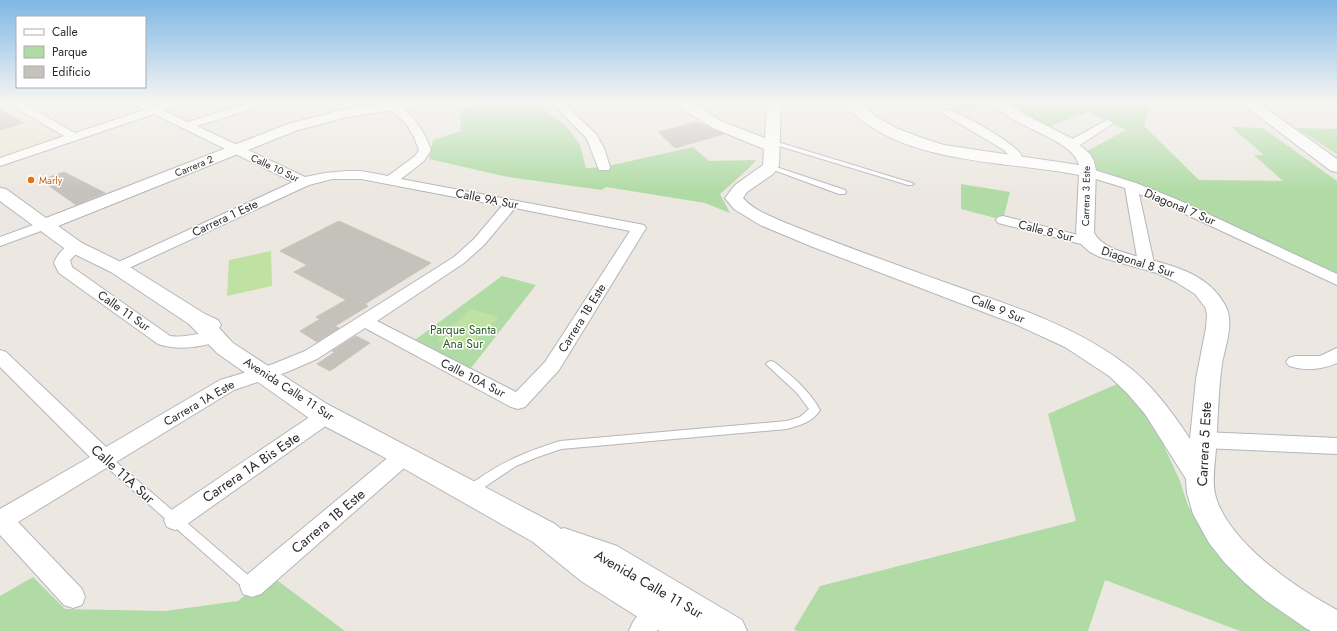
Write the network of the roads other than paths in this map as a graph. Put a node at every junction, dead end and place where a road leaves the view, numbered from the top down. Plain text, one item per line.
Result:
1 (64, 131) edge
2 (91, 131) edge
3 (198, 131) edge
4 (284, 131) edge
5 (416, 131) edge
6 (586, 131) edge
7 (736, 131) edge
8 (772, 131) edge
9 (891, 131) edge
10 (981, 131) edge
11 (1045, 131) edge
12 (1093, 131) edge
13 (1288, 131) edge
14 (74, 137) junction
15 (771, 144) junction
16 (1071, 145) junction
17 (235, 149) junction
18 (1015, 160) junction
19 (0, 162) edge
20 (604, 167) dead end
21 (770, 167) junction
22 (1337, 167) edge
23 (1088, 172) junction
24 (334, 174) joint
25 (0, 176) edge
26 (390, 181) junction
27 (304, 182) junction
28 (910, 184) dead end
29 (1131, 186) junction
30 (842, 192) dead end
31 (0, 193) edge
32 (511, 204) junction
33 (1003, 220) dead end
34 (52, 222) junction
35 (639, 228) joint
36 (0, 242) edge
37 (1089, 242) junction
38 (75, 247) junction
39 (1146, 263) junction
40 (118, 268) junction
41 (1337, 280) edge
42 (1219, 315) joint
43 (197, 319) junction
44 (364, 321) junction
45 (215, 337) junction
46 (1337, 354) edge
47 (0, 356) edge
48 (1295, 362) dead end
49 (771, 364) dead end
50 (271, 371) junction
51 (518, 402) joint
52 (327, 415) junction
53 (1203, 440) junction
54 (1337, 446) edge
55 (397, 452) junction
56 (104, 458) junction
57 (1201, 478) junction
58 (469, 492) junction
59 (174, 520) junction
60 (1, 521) edge
61 (252, 586) joint
62 (73, 597) dead end
63 (656, 612) edge
64 (1328, 623) edge
65 (690, 631) edge
66 (730, 631) edge

1 - 14 street
2 - 14 street
3 - 17 street, Calle 10 Sur
4 - 17 street, Carrera 2
5 - 26 street
6 - 20 street
7 - 15 street
8 - 15 street
9 - 18 street, Diagonal 7 Sur
10 - 18 street
11 - 16 street, Carrera 3 Este
12 - 16 street
13 - 22 street
14 - 19 street
15 - 21 street
15 - 28 lane
16 - 23 street, Carrera 3 Este
17 - 27 street, Calle 10 Sur
17 - 34 street, Carrera 2
18 - 23 street, Diagonal 7 Sur
21 - 30 lane
21 - 57 street, Calle 9 Sur
23 - 29 street, Diagonal 7 Sur
23 - 37 street, Carrera 3 Este
24 - 26 street, Calle 9A Sur
24 - 27 street, Carrera 1 Este
25 - 34 street, Avenida Calle 11 Sur
26 - 32 street, Calle 9A Sur
27 - 40 street, Carrera 1 Este
29 - 39 street
29 - 41 street, Diagonal 7 Sur
31 - 34 street, Avenida Calle 11 Sur
32 - 35 street, Calle 9A Sur
32 - 44 street, Carrera 1A Este
33 - 37 street, Calle 8 Sur
34 - 36 street, Carrera 2
34 - 38 street, Avenida Calle 11 Sur
34 - 40 street, Avenida Calle 11 Sur
35 - 51 street, Carrera 1B Este
37 - 39 street, Diagonal 8 Sur
38 - 40 street, Avenida Calle 11 Sur
38 - 45 street, Calle 11 Sur
39 - 42 street, Diagonal 8 Sur
40 - 43 street, Avenida Calle 11 Sur
42 - 53 street, Carrera 5 Este
43 - 45 street, Avenida Calle 11 Sur
43 - 50 street, Avenida Calle 11 Sur
44 - 50 street, Carrera 1A Este
44 - 51 street, Calle 10A Sur
45 - 50 street, Avenida Calle 11 Sur
46 - 48 street
47 - 56 street, Calle 11A Sur
49 - 58 lane
50 - 52 street, Avenida Calle 11 Sur
50 - 55 street, Avenida Calle 11 Sur
50 - 56 street, Carrera 1A Este
52 - 55 street, Avenida Calle 11 Sur
52 - 59 street, Carrera 1A Bis Este
53 - 54 street
53 - 57 street, Carrera 5 Este
55 - 58 street, Avenida Calle 11 Sur
55 - 61 street, Carrera 1B Este
56 - 59 lane, Calle 11A Sur
56 - 60 street, Carrera 1A Este
57 - 64 street, Carrera 5 Este
58 - 63 street, Avenida Calle 11 Sur
59 - 61 lane, Calle 11A Sur
60 - 62 street
63 - 65 street, Avenida Calle 11 Sur
63 - 66 street, Avenida Calle 11 Sur

